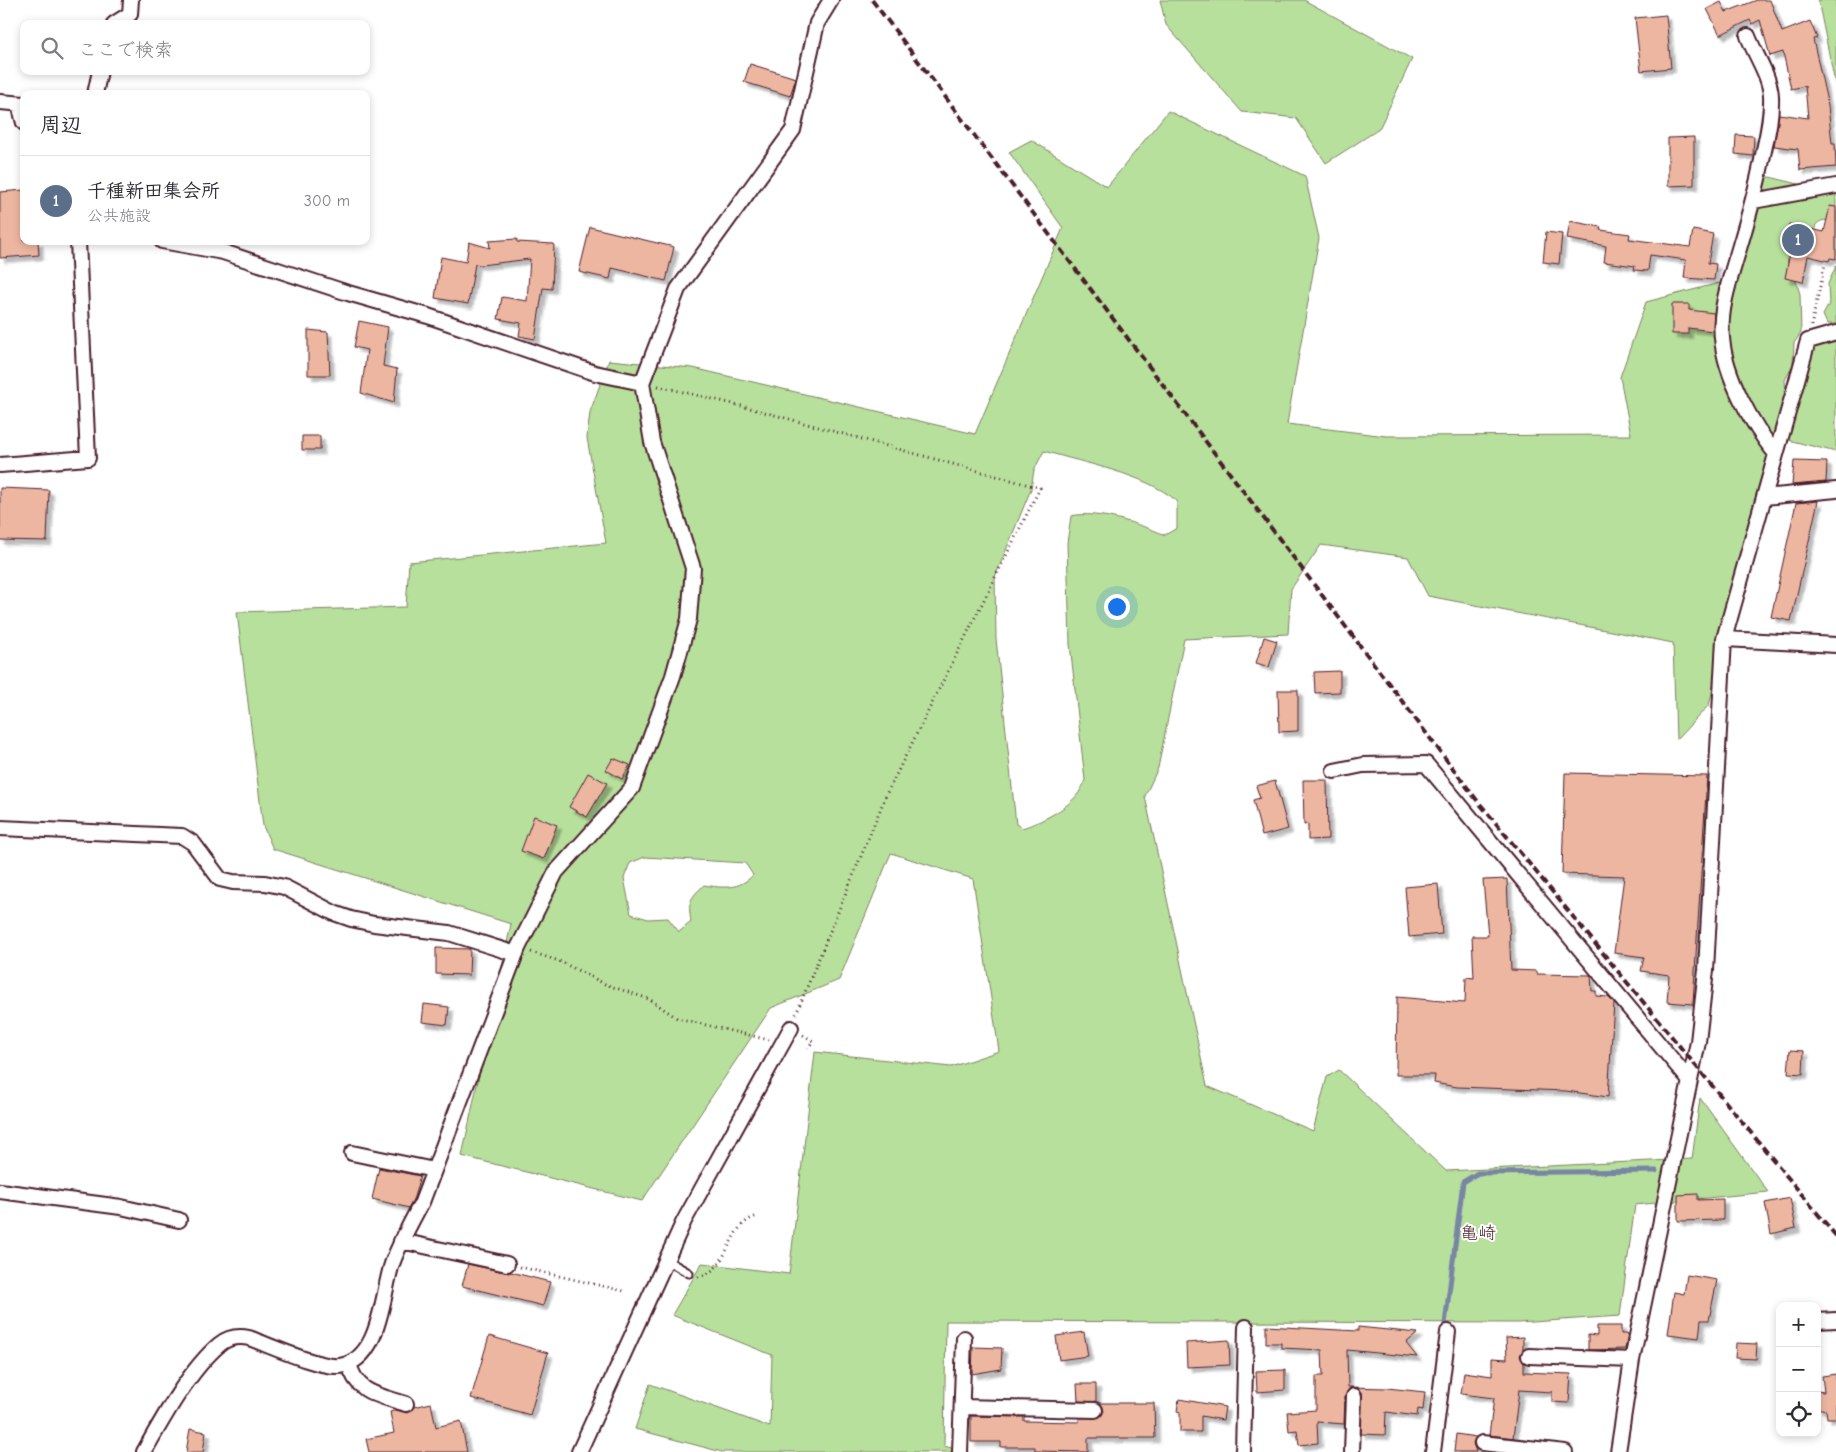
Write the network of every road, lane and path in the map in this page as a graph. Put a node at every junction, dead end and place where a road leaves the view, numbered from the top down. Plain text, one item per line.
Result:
1 (131, 0) edge
2 (831, 0) edge
3 (120, 20) edge
4 (1748, 36) dead end
5 (99, 75) edge
6 (97, 90) edge
7 (0, 102) edge
8 (20, 104) edge
9 (1836, 186) edge
10 (1753, 201) junction
11 (78, 245) edge
12 (184, 245) edge
13 (1825, 265) dead end
14 (1836, 333) edge
15 (1808, 342) junction
16 (642, 383) junction
17 (1776, 454) junction
18 (0, 465) edge
19 (1836, 490) edge
20 (1764, 496) junction
21 (1724, 639) junction
22 (1836, 645) edge
23 (1334, 772) dead end
24 (0, 828) edge
25 (517, 951) junction
26 (802, 1000) dead end
27 (791, 1028) dead end
28 (782, 1044) junction
29 (1689, 1080) junction
30 (352, 1153) dead end
31 (434, 1170) junction
32 (0, 1191) edge
33 (758, 1216) dead end
34 (179, 1220) dead end
35 (401, 1241) junction
36 (666, 1260) junction
37 (508, 1264) joint
38 (689, 1273) joint
39 (624, 1291) dead end
40 (1836, 1320) edge
41 (1821, 1321) edge
42 (1246, 1327) dead end
43 (1448, 1332) dead end
44 (964, 1338) dead end
45 (1528, 1356) dead end
46 (1632, 1360) junction
47 (348, 1363) junction
48 (1354, 1396) dead end
49 (406, 1404) dead end
50 (962, 1407) junction
51 (1094, 1410) dead end
52 (1482, 1443) dead end
53 (144, 1452) edge
54 (579, 1452) edge
55 (960, 1452) edge
56 (1243, 1452) edge
57 (1352, 1452) edge
58 (1433, 1452) edge
59 (1565, 1452) edge
60 (1618, 1452) edge

1 - 3 street
2 - 16 street
4 - 10 street
5 - 6 street
7 - 8 street
9 - 10 street
10 - 17 street
11 - 18 street
12 - 16 street
13 - 15 path
14 - 15 street
15 - 17 street
16 - 25 street
16 - 26 path
17 - 20 street
19 - 20 street
20 - 21 street
21 - 22 street
21 - 29 street
23 - 29 street
24 - 25 street
25 - 28 path
25 - 31 street
27 - 28 street
28 - 36 street
29 - 46 street
30 - 31 street
31 - 35 street
32 - 34 street
33 - 38 path
35 - 37 street
35 - 47 street
36 - 38 lane
36 - 54 street
37 - 39 path
40 - 41 street
42 - 56 street
43 - 58 street
44 - 50 street
45 - 46 street
46 - 60 street
47 - 49 street
47 - 53 street
48 - 57 street
50 - 51 street
50 - 55 street
52 - 59 street

